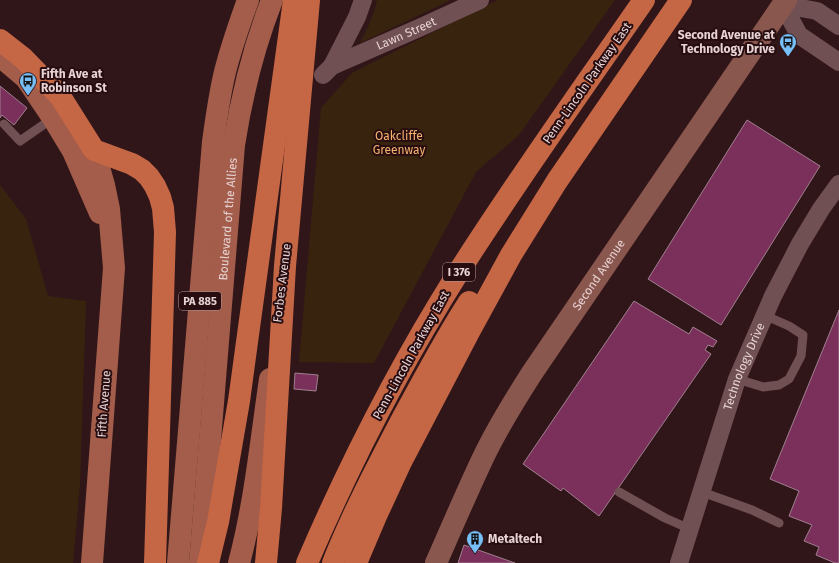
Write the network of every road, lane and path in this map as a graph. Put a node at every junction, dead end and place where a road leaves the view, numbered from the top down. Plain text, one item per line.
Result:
1 (240, 0) edge
2 (294, 0) edge
3 (309, 0) edge
4 (363, 0) edge
5 (480, 0) edge
6 (644, 0) edge
7 (681, 0) edge
8 (784, 3) edge
9 (258, 6) edge
10 (271, 23) dead end
11 (839, 26) edge
12 (0, 40) edge
13 (0, 56) edge
14 (839, 62) edge
15 (53, 118) junction
16 (4, 124) dead end
17 (94, 150) junction
18 (557, 181) junction
19 (839, 184) edge
20 (112, 245) junction
21 (285, 266) junction
22 (764, 315) junction
23 (737, 379) junction
24 (619, 492) dead end
25 (702, 492) junction
26 (779, 523) dead end
27 (690, 529) junction
28 (92, 563) edge
29 (155, 563) edge
30 (178, 563) edge
31 (200, 563) edge
32 (208, 563) edge
33 (239, 563) edge
34 (266, 563) edge
35 (307, 563) edge
36 (333, 563) edge
37 (356, 563) edge
38 (436, 563) edge
39 (679, 563) edge

1 - 9 lane
2 - 32 highway
3 - 21 highway, Forbes Avenue
4 - 5 street, Lawn Street
6 - 35 highway, Penn-Lincoln Parkway East / I 376
7 - 18 highway
8 - 11 street
8 - 14 street
8 - 38 main road, Second Avenue
9 - 10 lane
9 - 30 main road, Boulevard of the Allies / PA 885
9 - 31 main road, Boulevard of the Allies / PA 885
12 - 17 highway, Fifth Avenue
13 - 15 main road, Fifth Avenue
15 - 16 lane
15 - 20 main road, Fifth Avenue
17 - 20 main road, Fifth Avenue
17 - 29 highway
18 - 36 highway
18 - 37 highway
19 - 22 street, Technology Drive
20 - 28 main road, Fifth Avenue
21 - 33 main road, Forbes Avenue
21 - 34 highway
22 - 23 street, Technology Drive
22 - 23 lane
23 - 25 street, Technology Drive
24 - 27 lane
25 - 26 lane
25 - 27 street, Technology Drive
27 - 39 street, Technology Drive

